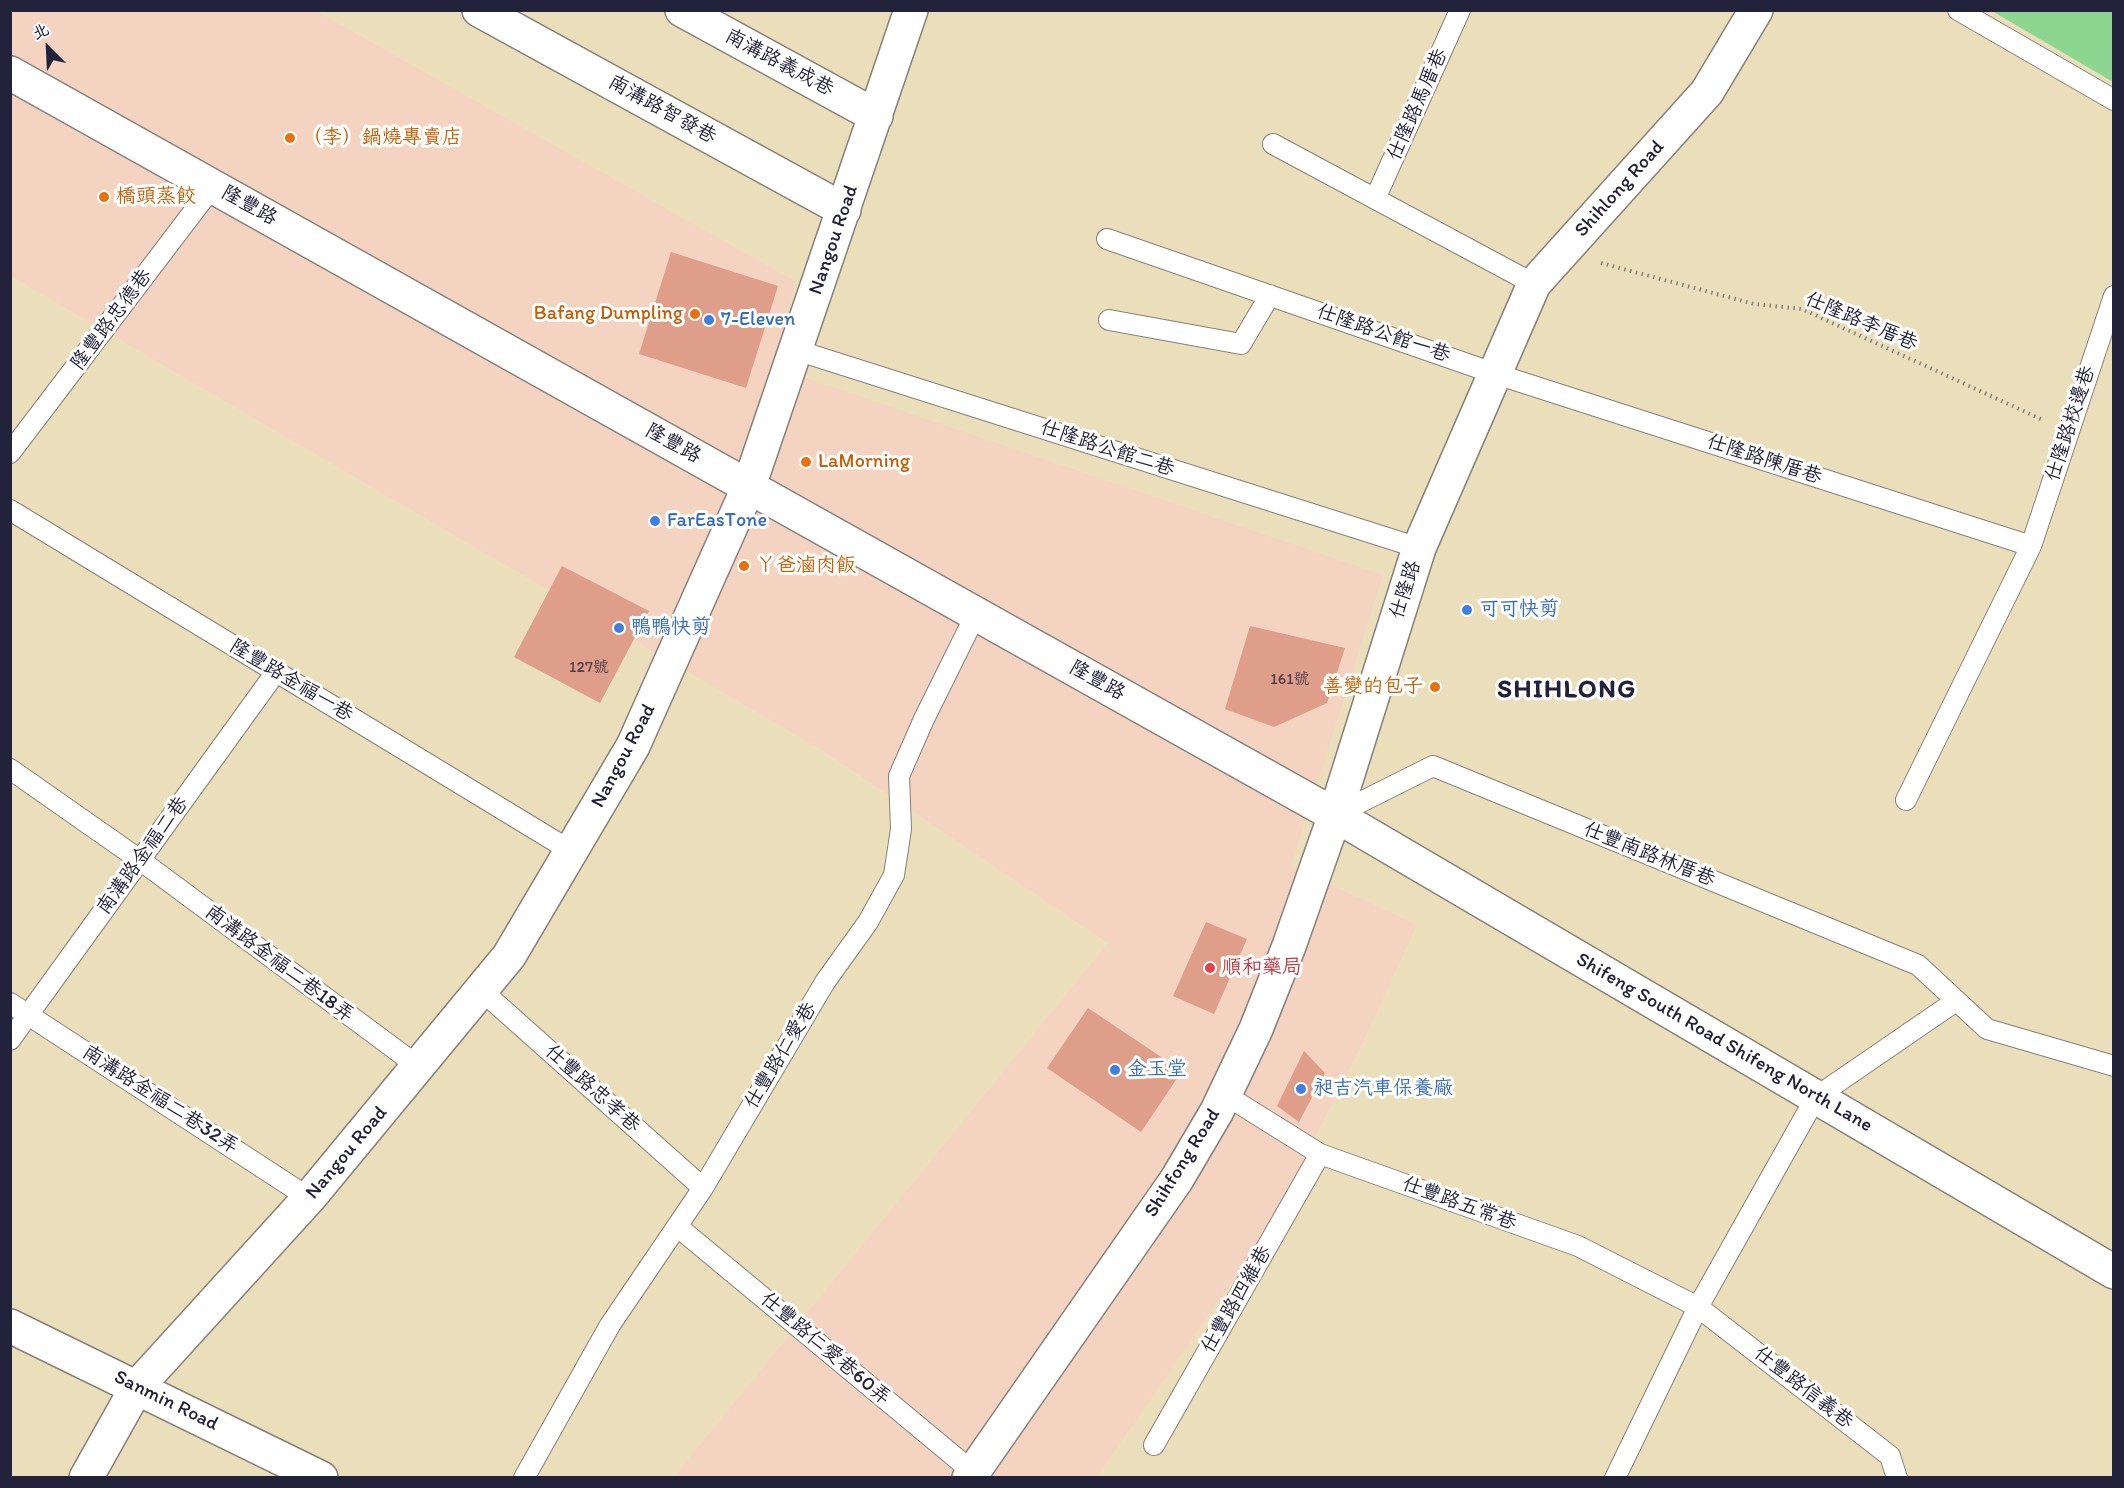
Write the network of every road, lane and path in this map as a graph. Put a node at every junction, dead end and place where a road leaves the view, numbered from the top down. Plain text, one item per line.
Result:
1 (479, 10) edge
2 (682, 10) edge
3 (911, 10) edge
4 (1460, 10) edge
5 (1756, 10) edge
6 (1958, 10) edge
7 (10, 73) edge
8 (2114, 100) edge
9 (876, 116) junction
10 (1273, 144) dead end
11 (213, 186) junction
12 (1375, 199) junction
13 (844, 210) junction
14 (1107, 239) dead end
15 (1562, 253) junction
16 (1534, 284) junction
17 (1270, 295) junction
18 (2113, 301) edge
19 (1109, 320) dead end
20 (796, 350) junction
21 (1496, 374) junction
22 (2068, 432) junction
23 (10, 453) edge
24 (749, 486) junction
25 (10, 510) edge
26 (2031, 546) junction
27 (1419, 548) junction
28 (976, 614) junction
29 (276, 672) junction
30 (10, 769) edge
31 (1906, 800) dead end
32 (1335, 814) junction
33 (571, 851) junction
34 (140, 860) junction
35 (481, 990) junction
36 (1956, 1001) junction
37 (10, 1003) edge
38 (29, 1014) junction
39 (10, 1040) edge
40 (2114, 1066) edge
41 (419, 1067) junction
42 (1224, 1094) junction
43 (1816, 1097) junction
44 (1320, 1154) junction
45 (703, 1188) junction
46 (309, 1198) junction
47 (678, 1227) junction
48 (2114, 1272) edge
49 (1698, 1307) junction
50 (10, 1326) edge
51 (137, 1387) junction
52 (1154, 1445) dead end
53 (971, 1475) edge
54 (86, 1478) edge
55 (321, 1478) edge
56 (524, 1478) edge
57 (1615, 1478) edge
58 (1897, 1478) edge

1 - 13 street, 南溝路智發巷
2 - 9 street, 南溝路義成巷
3 - 9 street, Nangou Road
4 - 12 lane, 仕隆路馬厝巷
5 - 15 street, Shihlong Road
6 - 8 lane
7 - 11 street, 隆豐路
9 - 13 street, Nangou Road
10 - 12 lane
11 - 23 lane, 隆豐路忠德巷
11 - 24 street, 隆豐路
12 - 16 lane
13 - 20 street, Nangou Road
14 - 17 lane, 仕隆路公館一巷
15 - 16 street, Shihlong Road
15 - 22 path, 仕隆路李厝巷
16 - 21 street, Shihlong Road
17 - 19 lane
17 - 21 lane, 仕隆路公館一巷
18 - 22 lane, 仕隆路校邊巷
20 - 24 street, Nangou Road
20 - 27 lane, 仕隆路公館二巷
21 - 26 lane, 仕隆路陳厝巷
21 - 27 street, 仕隆路
22 - 26 lane, 仕隆路校邊巷
24 - 28 street, 隆豐路
24 - 33 street, Nangou Road
25 - 29 lane, 隆豐路金福一巷
26 - 31 lane, 仕隆路校邊巷
27 - 32 street, 仕隆路
28 - 32 street, 隆豐路
28 - 45 lane, 仕豐路仁愛巷
29 - 33 lane, 隆豐路金福一巷
29 - 34 lane, 南溝路金福二巷
30 - 34 lane, 南溝路金福二巷18弄
32 - 36 lane, 仕豐南路林厝巷
32 - 42 street, Shihfong Road
32 - 43 street, Shifeng South Road Shifeng North Lane
33 - 35 street, Nangou Road
34 - 38 lane, 南溝路金福二巷
34 - 41 lane, 南溝路金福二巷18弄
35 - 41 street, Nangou Road
35 - 45 lane, 仕豐路忠孝巷
36 - 40 lane, 仕豐南路林厝巷
36 - 43 lane
37 - 38 lane, 南溝路金福二巷32弄
38 - 39 lane, 南溝路金福二巷
38 - 46 lane, 南溝路金福二巷32弄
41 - 46 street, Nangou Road
42 - 44 lane, 仕豐路五常巷
42 - 53 street, Shihfong Road
43 - 48 street, Shifeng South Road Shifeng North Lane
43 - 49 lane
44 - 49 lane, 仕豐路五常巷
44 - 52 lane, 仕豐路四維巷
45 - 47 lane, 仕豐路仁愛巷
46 - 51 street, Nangou Road
47 - 53 lane, 仕豐路仁愛巷60弄
47 - 56 lane, 仕豐路仁愛巷
49 - 57 lane
49 - 58 lane, 仕豐路信義巷
50 - 51 street, Sanmin Road
51 - 54 street, Nangou Road
51 - 55 street, Sanmin Road

